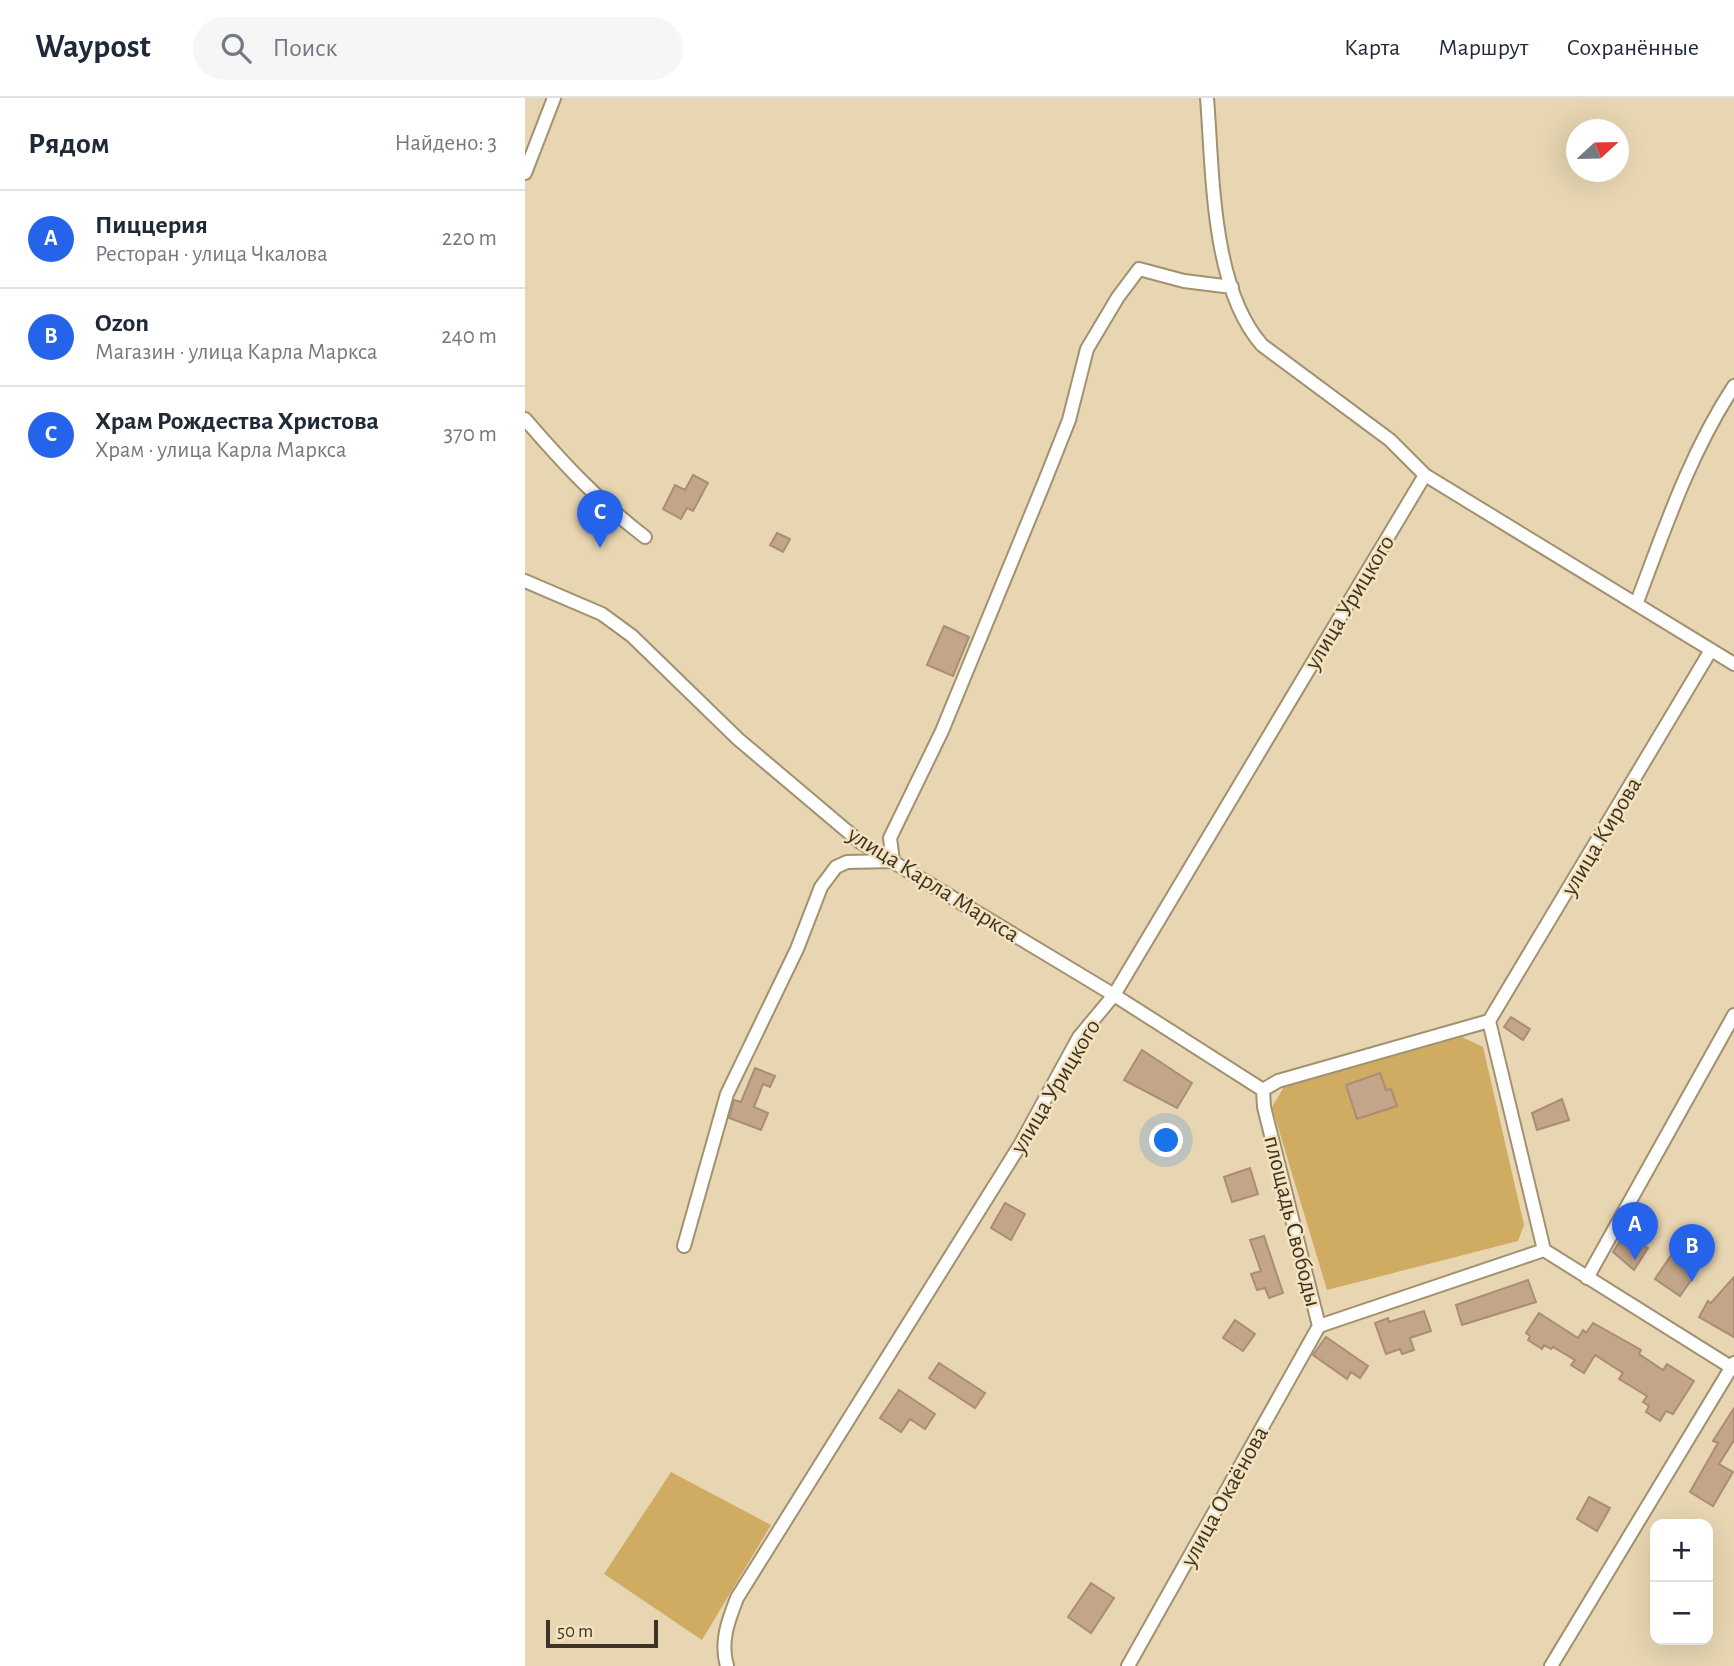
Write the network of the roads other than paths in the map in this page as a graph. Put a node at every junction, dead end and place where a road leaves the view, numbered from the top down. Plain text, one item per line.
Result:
1 (554, 98) edge
2 (1207, 98) edge
3 (525, 173) edge
4 (1232, 287) junction
5 (1734, 386) edge
6 (525, 419) edge
7 (1426, 475) junction
8 (645, 537) dead end
9 (525, 581) edge
10 (1637, 603) junction
11 (1711, 650) junction
12 (1734, 664) edge
13 (893, 861) junction
14 (1114, 995) junction
15 (1734, 1015) edge
16 (1489, 1021) junction
17 (1263, 1090) junction
18 (684, 1246) dead end
19 (1544, 1250) junction
20 (1587, 1278) junction
21 (1319, 1326) junction
22 (1733, 1366) edge
23 (727, 1666) edge
24 (1128, 1666) edge
25 (1551, 1666) edge

1 - 3 street
2 - 4 street
4 - 7 street
4 - 13 street
5 - 10 street
6 - 8 street
7 - 10 street
7 - 14 street, улица Урицкого
9 - 13 street, улица Карла Маркса
10 - 11 street
11 - 12 street
11 - 16 street, улица Кирова
13 - 14 street, улица Карла Маркса
13 - 18 street
14 - 17 street, улица Карла Маркса
14 - 23 street, улица Урицкого
15 - 20 street
16 - 17 street
16 - 19 street
17 - 21 street, площадь Свободы
19 - 20 street
19 - 21 street, площадь Свободы
20 - 22 street
21 - 24 street, улица Окаёнова
22 - 25 street

